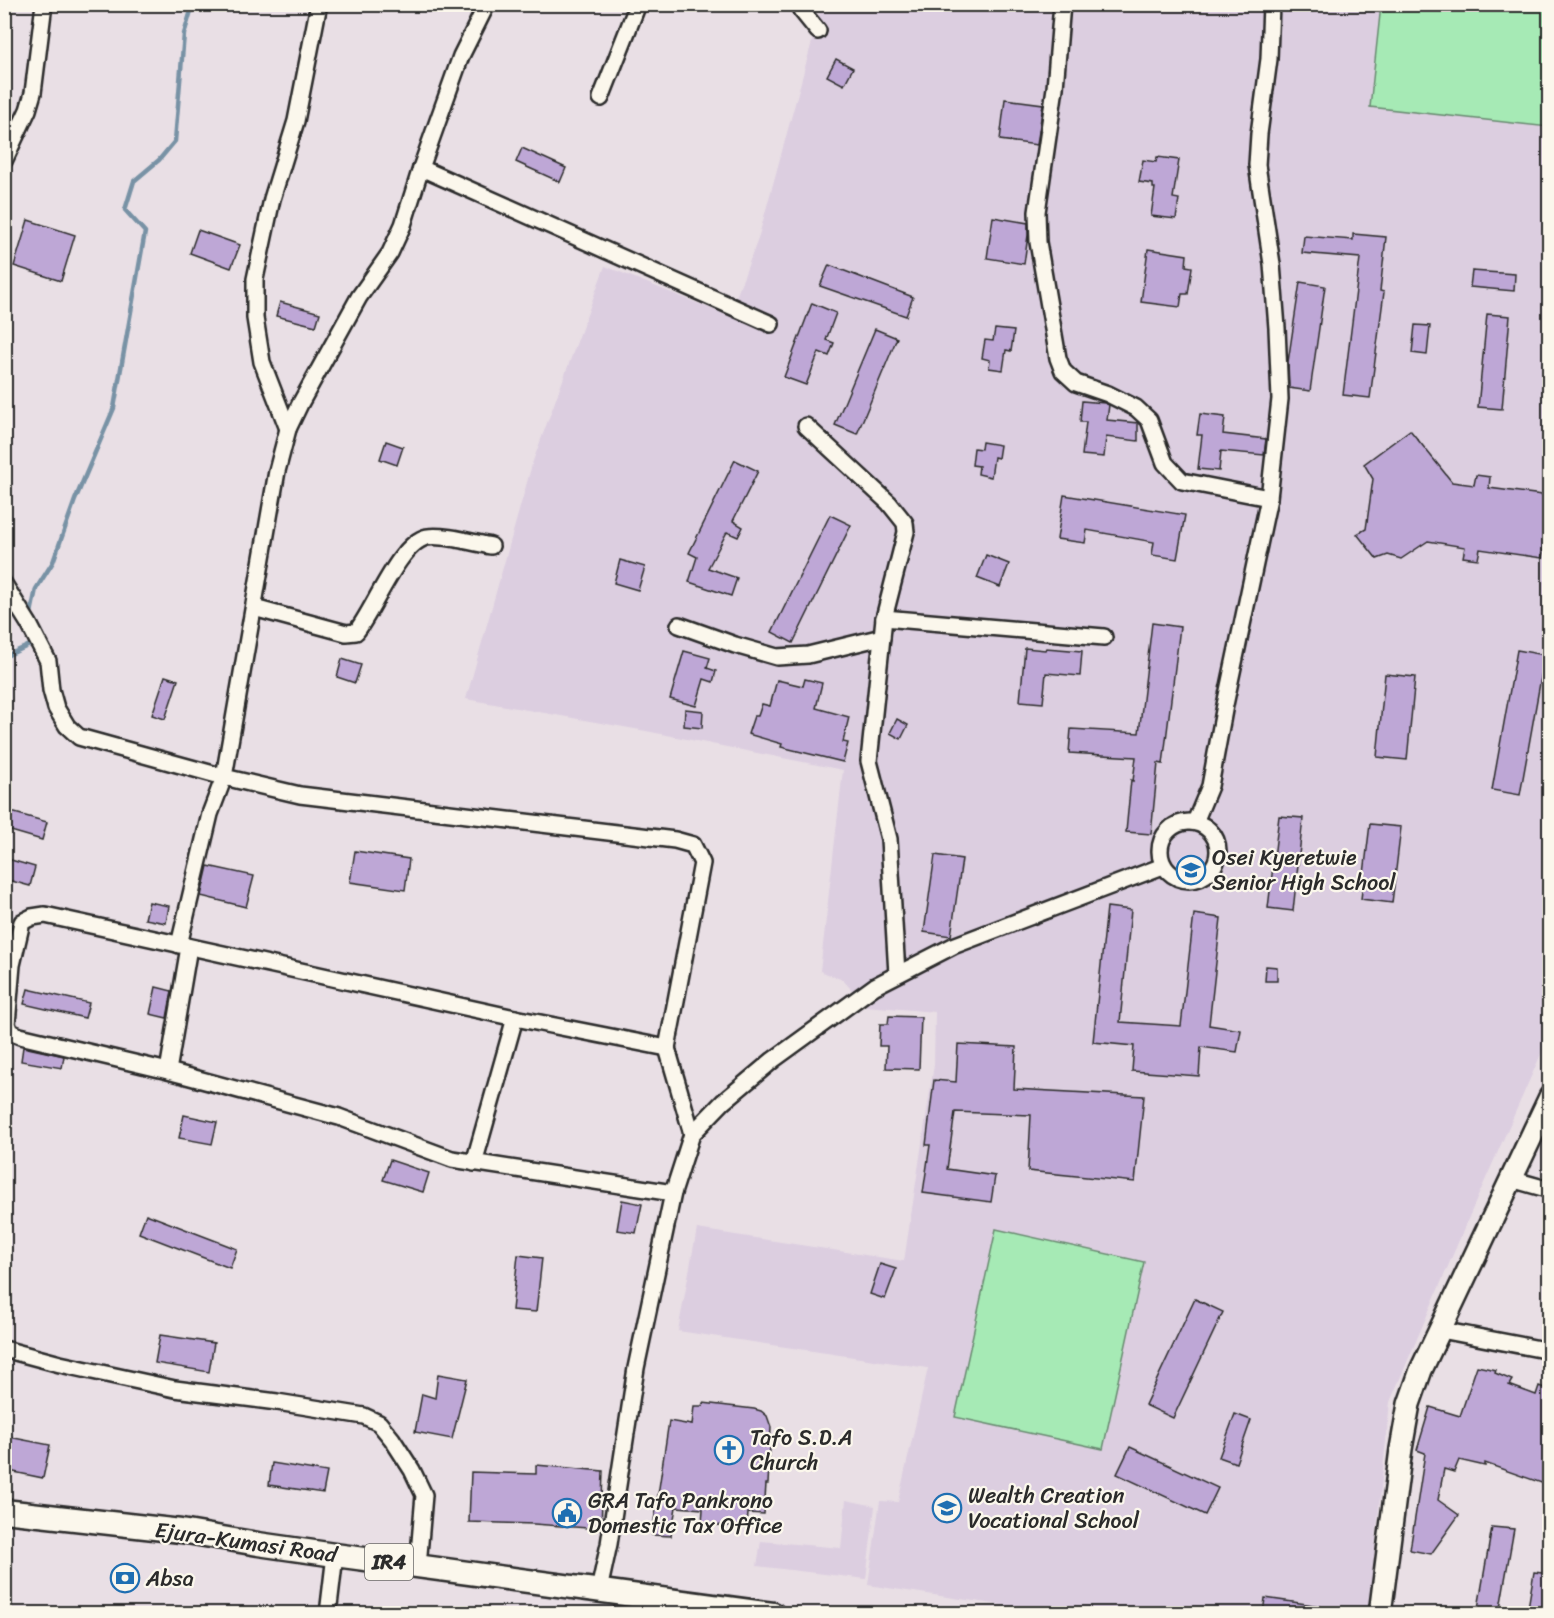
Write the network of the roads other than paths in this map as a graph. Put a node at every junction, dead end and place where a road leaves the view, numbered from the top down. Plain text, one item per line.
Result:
1 (44, 4) edge
2 (319, 4) edge
3 (487, 4) edge
4 (638, 4) edge
5 (798, 4) edge
6 (1062, 4) edge
7 (1271, 4) edge
8 (818, 32) dead end
9 (601, 98) dead end
10 (5, 159) edge
11 (421, 168) junction
12 (771, 324) dead end
13 (806, 426) dead end
14 (288, 429) junction
15 (1269, 498) junction
16 (490, 546) dead end
17 (4, 584) edge
18 (254, 608) junction
19 (884, 618) junction
20 (679, 625) dead end
21 (882, 637) junction
22 (1104, 637) dead end
23 (224, 777) junction
24 (1195, 822) junction
25 (1164, 866) junction
26 (184, 946) junction
27 (897, 974) junction
28 (515, 1018) junction
29 (667, 1048) junction
30 (168, 1071) junction
31 (1550, 1097) edge
32 (692, 1134) junction
33 (474, 1163) junction
34 (1511, 1179) junction
35 (1550, 1190) edge
36 (673, 1193) junction
37 (1441, 1330) junction
38 (4, 1349) edge
39 (1550, 1351) edge
40 (4, 1511) edge
41 (335, 1555) junction
42 (418, 1566) junction
43 (598, 1590) junction
44 (764, 1613) edge
45 (328, 1614) edge
46 (1380, 1614) edge

1 - 10 street
2 - 14 street
3 - 11 street
4 - 9 street
5 - 8 street
6 - 15 street
7 - 15 street
11 - 12 street
11 - 14 street
13 - 19 street
14 - 18 street
15 - 24 street
16 - 18 street
17 - 23 street
18 - 23 street
19 - 21 street
19 - 22 street
20 - 21 street
21 - 27 street
23 - 26 street
23 - 29 street
24 - 25 street
24 - 25 street
25 - 27 street
26 - 28 street
26 - 30 street
26 - 30 street
27 - 32 street
28 - 29 street
28 - 33 street
29 - 32 street
30 - 33 street
31 - 34 street
32 - 36 street
33 - 36 street
34 - 35 street
34 - 37 street
36 - 43 street
37 - 39 street
37 - 46 street
38 - 42 street
40 - 41 main road, Ejura-Kumasi Road / IR4
41 - 42 main road, Ejura-Kumasi Road / IR4
41 - 45 street
42 - 43 main road, Ejura-Kumasi Road / IR4
43 - 44 main road, Ejura-Kumasi Road / IR4

